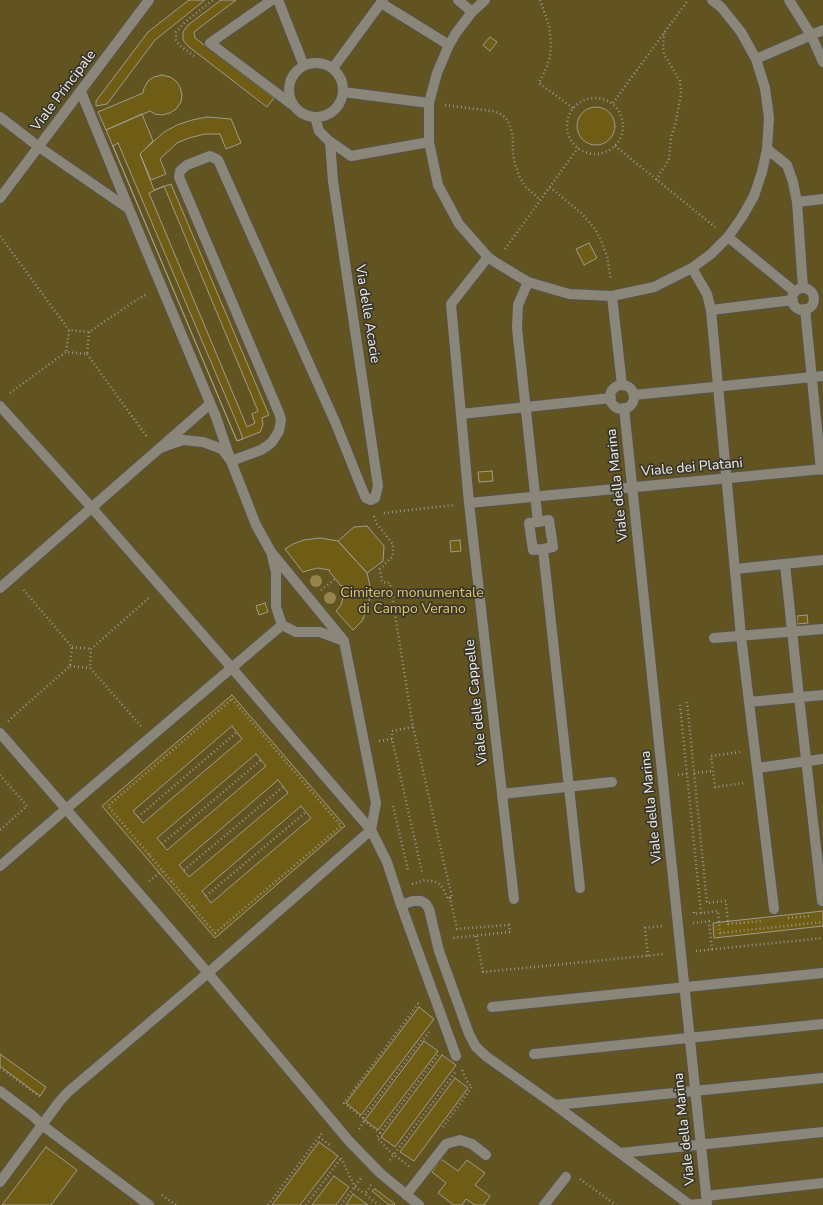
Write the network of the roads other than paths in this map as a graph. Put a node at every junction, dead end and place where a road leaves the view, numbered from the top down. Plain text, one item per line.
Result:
1 (149, 0) edge
2 (272, 0) edge
3 (278, 0) edge
4 (458, 0) edge
5 (485, 0) edge
6 (712, 0) edge
7 (789, 0) edge
8 (382, 1) edge
9 (472, 12) junction
10 (823, 30) edge
11 (811, 35) junction
12 (449, 45) junction
13 (756, 59) junction
14 (823, 62) edge
15 (304, 66) junction
16 (333, 68) junction
17 (81, 92) junction
18 (343, 92) junction
19 (429, 103) junction
20 (294, 106) junction
21 (0, 117) edge
22 (315, 117) junction
23 (330, 142) junction
24 (429, 142) junction
25 (39, 147) junction
26 (768, 149) junction
27 (0, 198) edge
28 (823, 199) edge
29 (797, 202) junction
30 (128, 209) junction
31 (728, 237) junction
32 (492, 260) junction
33 (692, 268) junction
34 (528, 282) junction
35 (797, 293) junction
36 (612, 296) junction
37 (818, 296) edge
38 (805, 309) junction
39 (711, 310) junction
40 (823, 376) edge
41 (812, 377) junction
42 (622, 385) junction
43 (718, 386) junction
44 (634, 395) junction
45 (611, 398) junction
46 (210, 404) junction
47 (0, 406) edge
48 (526, 407) junction
49 (624, 408) junction
50 (461, 414) junction
51 (160, 448) junction
52 (231, 462) junction
53 (822, 470) edge
54 (727, 478) junction
55 (632, 488) junction
56 (536, 496) junction
57 (468, 503) junction
58 (92, 508) junction
59 (538, 522) junction
60 (542, 549) junction
61 (271, 552) junction
62 (823, 560) edge
63 (785, 564) junction
64 (735, 569) junction
65 (0, 588) edge
66 (282, 624) junction
67 (823, 629) edge
68 (792, 631) junction
69 (741, 636) junction
70 (714, 638) dead end
71 (344, 640) junction
72 (231, 667) junction
73 (823, 694) edge
74 (799, 697) junction
75 (749, 702) junction
76 (0, 733) edge
77 (823, 759) edge
78 (806, 761) junction
79 (757, 768) junction
80 (612, 782) dead end
81 (569, 787) junction
82 (502, 794) junction
83 (66, 809) junction
84 (371, 830) junction
85 (0, 866) edge
86 (580, 888) dead end
87 (514, 899) dead end
88 (822, 901) edge
89 (401, 905) junction
90 (774, 909) dead end
91 (208, 973) junction
92 (823, 973) edge
93 (685, 987) junction
94 (492, 1007) dead end
95 (823, 1024) edge
96 (690, 1038) junction
97 (534, 1054) dead end
98 (456, 1056) road end
99 (823, 1074) edge
100 (823, 1078) edge
101 (695, 1091) junction
102 (0, 1092) edge
103 (555, 1105) junction
104 (42, 1125) junction
105 (823, 1132) edge
106 (701, 1145) junction
107 (620, 1153) junction
108 (486, 1155) dead end
109 (566, 1177) road end
110 (0, 1182) edge
111 (823, 1183) edge
112 (406, 1195) junction
113 (707, 1199) junction
114 (149, 1205) edge
115 (419, 1205) edge
116 (544, 1205) edge

1 - 17 lane, Viale Principale
2 - 20 lane
3 - 15 lane
4 - 9 lane
5 - 9 lane
6 - 13 lane
7 - 11 lane
8 - 12 lane
8 - 16 lane
9 - 12 lane
10 - 11 lane
11 - 13 lane
11 - 14 lane
12 - 19 lane
13 - 26 lane
15 - 16 lane
15 - 20 lane
16 - 18 lane
17 - 25 lane, Viale Principale
17 - 30 lane
18 - 19 lane
18 - 22 lane
19 - 24 lane
20 - 22 lane
21 - 25 lane
22 - 23 lane
23 - 24 lane
23 - 52 lane, Via delle Acacie
24 - 32 lane
25 - 27 lane, Viale Principale
25 - 30 lane
26 - 29 lane
26 - 31 lane
28 - 29 lane
29 - 35 lane
30 - 46 lane
31 - 33 lane
31 - 35 lane
32 - 34 lane
32 - 50 lane, Viale delle Cappelle
33 - 36 lane
33 - 39 lane
34 - 36 lane
34 - 48 lane
35 - 37 lane
35 - 38 lane
35 - 39 lane
36 - 42 lane
37 - 38 lane
38 - 41 lane
39 - 43 lane
40 - 41 lane
41 - 43 lane
41 - 53 lane
42 - 44 lane
42 - 45 lane
43 - 44 lane
43 - 54 lane
44 - 49 lane
45 - 48 lane
45 - 49 lane
46 - 51 lane
46 - 52 lane
47 - 58 lane
48 - 50 lane
48 - 56 lane
49 - 55 lane, Viale della Marina
50 - 57 lane, Viale delle Cappelle
51 - 52 lane
51 - 58 lane
52 - 61 lane
53 - 54 lane, Viale dei Platani
54 - 55 lane, Viale dei Platani
54 - 64 lane
55 - 56 lane, Viale dei Platani
55 - 93 lane, Viale della Marina
56 - 57 lane, Viale dei Platani
56 - 59 lane
57 - 82 lane, Viale delle Cappelle
58 - 65 lane
58 - 72 lane
59 - 60 lane
59 - 60 lane
60 - 81 lane
61 - 66 lane
61 - 71 lane
62 - 63 lane
63 - 64 lane
63 - 68 lane
64 - 69 lane
66 - 71 lane
66 - 72 lane
67 - 68 lane
68 - 69 lane
68 - 74 lane
69 - 70 lane
69 - 75 lane
71 - 84 lane
72 - 83 lane
72 - 84 lane
73 - 74 lane
74 - 75 lane
74 - 78 lane
75 - 79 lane
76 - 83 lane
77 - 78 lane
78 - 79 lane
78 - 88 lane
79 - 90 lane
80 - 81 lane
81 - 82 lane
81 - 86 lane
82 - 87 lane, Viale delle Cappelle
83 - 85 lane
83 - 91 lane
84 - 89 lane
84 - 91 lane
89 - 98 lane
89 - 103 lane
91 - 104 lane
91 - 112 lane
92 - 93 lane
93 - 94 lane
93 - 96 lane, Viale della Marina
95 - 96 lane
96 - 97 lane
96 - 101 lane, Viale della Marina
99 - 100 lane
100 - 101 lane
101 - 103 lane
101 - 106 lane, Viale della Marina
102 - 104 lane
103 - 107 lane
104 - 110 lane
104 - 114 lane
105 - 106 lane
106 - 107 lane
106 - 113 lane, Viale della Marina
107 - 113 lane
108 - 112 lane
109 - 116 lane
111 - 113 lane
112 - 115 lane

